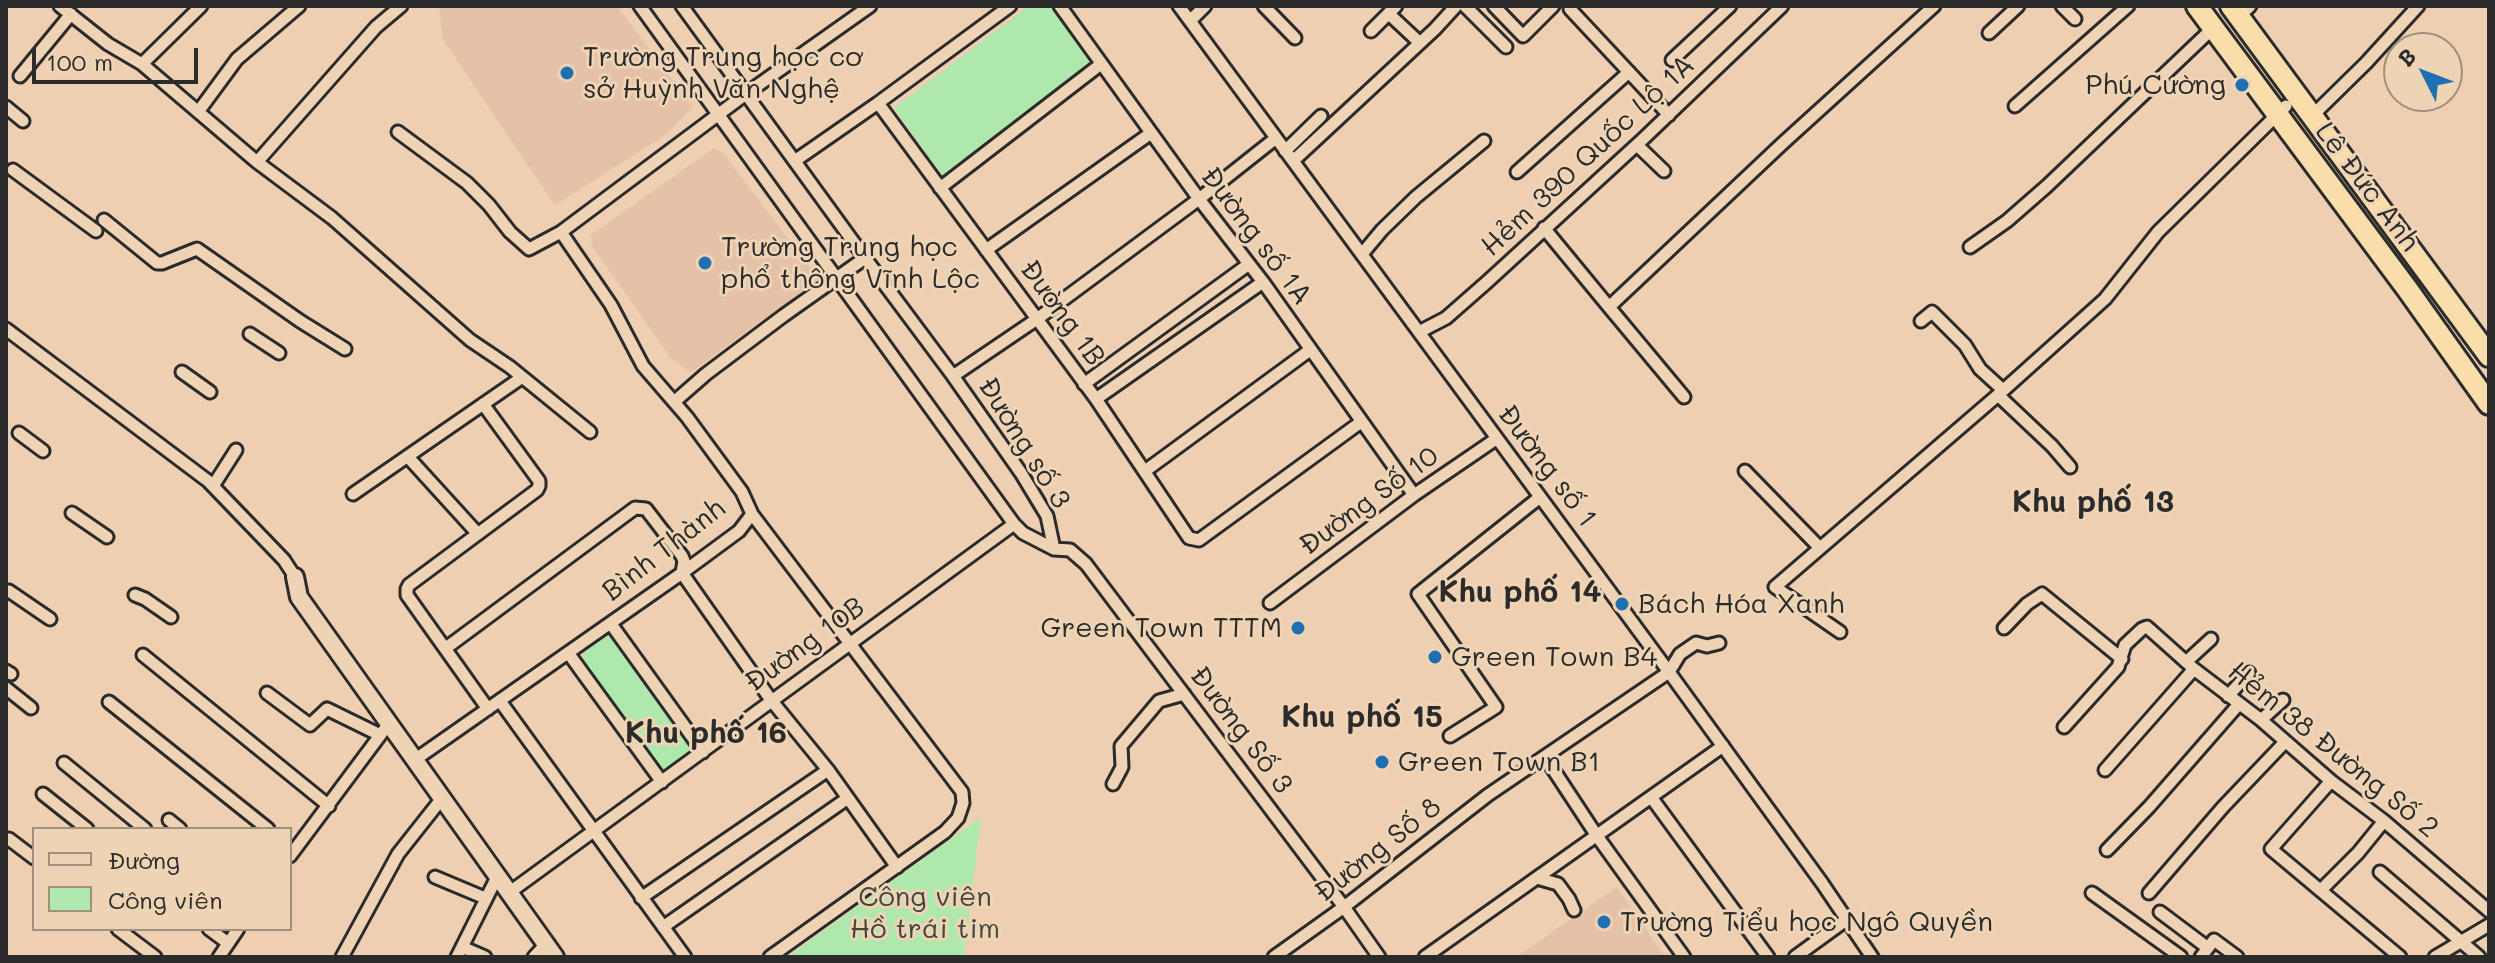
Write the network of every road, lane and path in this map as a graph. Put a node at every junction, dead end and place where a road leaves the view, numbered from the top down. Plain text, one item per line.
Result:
1 (60, 6) edge
2 (201, 6) edge
3 (299, 6) edge
4 (401, 6) edge
5 (640, 6) edge
6 (682, 6) edge
7 (870, 6) edge
8 (1010, 6) edge
9 (1060, 6) edge
10 (1179, 6) edge
11 (1205, 6) edge
12 (1264, 6) edge
13 (1456, 6) edge
14 (1465, 6) edge
15 (1494, 6) edge
16 (1553, 6) edge
17 (1730, 6) edge
18 (1782, 6) edge
19 (1934, 6) edge
20 (2018, 6) edge
21 (2062, 6) edge
22 (2128, 6) edge
23 (2197, 6) edge
24 (2213, 6) edge
25 (2418, 6) edge
26 (2243, 7) edge
27 (1570, 9) dead end
28 (1392, 10) edge
29 (71, 14) junction
30 (2075, 19) dead end
31 (1190, 21) junction
32 (2213, 28) junction
33 (1371, 31) dead end
34 (1989, 33) dead end
35 (1295, 38) dead end
36 (1420, 43) junction
37 (1506, 47) dead end
38 (1672, 60) dead end
39 (142, 64) junction
40 (1101, 64) junction
41 (1629, 72) junction
42 (20, 76) dead end
43 (747, 93) junction
44 (878, 103) junction
45 (2015, 106) dead end
46 (6, 107) edge
47 (2282, 110) junction
48 (198, 112) junction
49 (2315, 113) junction
50 (1669, 115) junction
51 (717, 116) junction
52 (1321, 116) dead end
53 (23, 121) dead end
54 (398, 132) dead end
55 (1151, 133) junction
56 (1276, 138) junction
57 (1484, 141) dead end
58 (1637, 145) junction
59 (1285, 151) junction
60 (796, 160) junction
61 (1293, 161) junction
62 (257, 162) junction
63 (13, 170) dead end
64 (1664, 171) dead end
65 (1517, 172) dead end
66 (940, 188) junction
67 (1199, 199) junction
68 (104, 220) dead end
69 (1544, 228) junction
70 (96, 231) dead end
71 (561, 232) junction
72 (1970, 247) dead end
73 (986, 250) junction
74 (1362, 254) junction
75 (865, 258) junction
76 (1249, 264) junction
77 (838, 278) junction
78 (1263, 282) junction
79 (1609, 307) junction
80 (1037, 319) junction
81 (1921, 321) dead end
82 (6, 329) edge
83 (1419, 332) junction
84 (2489, 333) edge
85 (250, 334) dead end
86 (345, 349) dead end
87 (1310, 350) junction
88 (279, 353) dead end
89 (2489, 356) edge
90 (182, 372) dead end
91 (953, 376) junction
92 (521, 378) junction
93 (2489, 382) edge
94 (1084, 384) junction
95 (210, 392) dead end
96 (2000, 393) junction
97 (1684, 397) dead end
98 (1096, 399) junction
99 (674, 402) junction
100 (483, 404) junction
101 (2489, 404) edge
102 (1361, 422) junction
103 (590, 432) dead end
104 (19, 433) dead end
105 (1496, 439) junction
106 (236, 450) dead end
107 (43, 451) dead end
108 (408, 457) junction
109 (2070, 467) dead end
110 (1145, 471) junction
111 (1745, 471) dead end
112 (213, 486) junction
113 (353, 494) dead end
114 (1414, 495) junction
115 (1540, 497) junction
116 (72, 513) dead end
117 (752, 514) junction
118 (1014, 524) junction
119 (478, 534) junction
120 (107, 537) dead end
121 (1820, 548) junction
122 (1054, 549) junction
123 (682, 573) junction
124 (295, 577) joint
125 (9, 591) dead end
126 (135, 595) dead end
127 (1270, 603) dead end
128 (171, 617) dead end
129 (50, 619) dead end
130 (611, 624) junction
131 (2004, 628) dead end
132 (1840, 632) dead end
133 (2211, 639) dead end
134 (850, 642) junction
135 (1719, 643) dead end
136 (446, 648) junction
137 (569, 654) junction
138 (143, 655) dead end
139 (2122, 659) junction
140 (2190, 665) junction
141 (1669, 672) junction
142 (2249, 673) dead end
143 (6, 688) edge
144 (267, 693) dead end
145 (1184, 694) junction
146 (2228, 696) junction
147 (771, 700) junction
148 (2283, 700) dead end
149 (500, 701) junction
150 (109, 702) dead end
151 (2239, 704) junction
152 (31, 708) dead end
153 (488, 709) junction
154 (2261, 720) junction
155 (2064, 727) dead end
156 (385, 728) junction
157 (1450, 736) dead end
158 (2285, 742) junction
159 (1723, 746) junction
160 (703, 752) junction
161 (1545, 757) junction
162 (416, 759) junction
163 (64, 763) dead end
164 (828, 770) junction
165 (2105, 770) dead end
166 (2331, 781) junction
167 (662, 782) junction
168 (1113, 784) dead end
169 (43, 794) dead end
170 (443, 797) junction
171 (1651, 797) junction
172 (848, 798) junction
173 (329, 806) junction
174 (169, 820) dead end
175 (2384, 821) junction
176 (84, 827) edge
177 (143, 827) edge
178 (178, 827) edge
179 (265, 827) edge
180 (593, 832) junction
181 (1597, 836) junction
182 (9, 839) dead end
183 (292, 850) edge
184 (2107, 850) dead end
185 (32, 856) edge
186 (897, 867) junction
187 (2380, 872) dead end
188 (498, 875) junction
189 (435, 877) dead end
190 (1537, 878) junction
191 (2321, 890) junction
192 (510, 892) junction
193 (2092, 893) dead end
194 (2149, 893) dead end
195 (485, 898) junction
196 (641, 898) junction
197 (1344, 907) junction
198 (1574, 910) dead end
199 (2489, 911) edge
200 (2160, 912) dead end
201 (1846, 920) junction
202 (2489, 925) edge
203 (663, 927) junction
204 (121, 931) edge
205 (212, 931) edge
206 (237, 931) edge
207 (2461, 940) junction
208 (228, 943) junction
209 (551, 951) edge
210 (460, 952) edge
211 (2205, 952) edge
212 (155, 957) edge
213 (219, 957) edge
214 (342, 957) edge
215 (485, 957) edge
216 (534, 957) edge
217 (685, 957) edge
218 (770, 957) edge
219 (1274, 957) edge
220 (1379, 957) edge
221 (1425, 957) edge
222 (1684, 957) edge
223 (1768, 957) edge
224 (1795, 957) edge
225 (1872, 957) edge
226 (2181, 957) edge
227 (2237, 957) edge
228 (2400, 957) edge
229 (2435, 957) edge
230 (2479, 957) edge

1 - 29 street
2 - 39 street
3 - 48 street
4 - 62 street
5 - 51 street, Đường số 3
6 - 43 street, Đường số 3
7 - 43 street
8 - 44 street
9 - 40 street, Đường số 1A
10 - 31 street, Đường số 1
11 - 31 street
12 - 35 street
13 - 36 street
14 - 37 street
15 - 16 street
17 - 38 street
18 - 50 street, Hẻm 390 Quốc Lộ 1A
19 - 79 street
20 - 34 street
21 - 30 street
22 - 45 street
23 - 32 highway, Lê Đức Anh
24 - 47 highway, Lê Đức Anh
25 - 49 street
26 - 49 highway, Lê Đức Anh
27 - 41 street
28 - 33 street
28 - 36 street
29 - 39 street
29 - 42 street
31 - 56 street, Đường số 1
32 - 47 highway, Lê Đức Anh
32 - 72 street
36 - 61 street
39 - 48 street
40 - 55 street, Đường số 1A
40 - 66 street
41 - 50 street
41 - 65 street
43 - 51 street
43 - 60 street, Đường số 3
44 - 60 street
44 - 66 street, Đường 1B
46 - 53 street
47 - 93 highway, Lê Đức Anh
47 - 96 street
47 - 101 highway, Lê Đức Anh
48 - 62 street
49 - 84 highway, Lê Đức Anh
49 - 89 highway, Lê Đức Anh
50 - 58 street, Hẻm 390 Quốc Lộ 1A
51 - 71 street
51 - 77 street, Đường số 3
52 - 59 street
54 - 71 street
55 - 67 street, Đường số 1A
55 - 73 street
56 - 59 street, Đường số 1
56 - 67 street
57 - 74 street
58 - 64 street
58 - 69 street, Hẻm 390 Quốc Lộ 1A
59 - 61 street, Đường số 1
60 - 75 street, Đường số 3
61 - 74 street, Đường số 1
62 - 92 street
63 - 70 street
66 - 73 street, Đường 1B
67 - 76 street, Đường số 1A
67 - 80 street
68 - 86 street
69 - 79 street
69 - 83 street, Hẻm 390 Quốc Lộ 1A
71 - 99 street, Bình Thành
73 - 80 street, Đường 1B
74 - 83 street, Đường số 1
75 - 77 street
75 - 91 street, Đường số 3
76 - 78 street, Đường số 1A
76 - 94 street
77 - 99 street
77 - 118 street, Đường số 3
78 - 87 street, Đường số 1A
78 - 98 street
79 - 97 street
80 - 91 street
80 - 94 street, Đường 1B
81 - 96 street
82 - 112 street
83 - 105 street, Đường số 1
85 - 88 street
87 - 102 street, Đường số 1A
87 - 110 street
90 - 95 street
91 - 122 street, Đường số 3
92 - 100 street
92 - 103 street
94 - 98 street, Đường 1B
96 - 109 street
96 - 121 street
98 - 110 street, Đường 1B
99 - 117 street, Bình Thành
100 - 108 street
100 - 119 street
102 - 110 street, Đường 1B
102 - 114 street, Đường số 1A
104 - 107 street
105 - 114 street, Đường Số 10
105 - 115 street, Đường số 1
106 - 112 street
108 - 113 street
108 - 119 street
111 - 121 street
112 - 124 street
114 - 127 street, Đường Số 10
115 - 141 street, Đường số 1
115 - 157 street
116 - 120 street
117 - 123 street, Bình Thành
117 - 134 street
118 - 122 street, Đường số 3
118 - 134 street, Đường 10B
119 - 136 street
121 - 132 street
122 - 145 street, Đường Số 3
123 - 130 street, Bình Thành
123 - 136 street
123 - 147 street
124 - 156 street
125 - 129 street
126 - 128 street
130 - 137 street, Bình Thành
130 - 160 street
131 - 139 street
133 - 140 street
134 - 147 street, Đường 10B
134 - 186 street
135 - 141 street, Đường Số 8
136 - 153 street
137 - 149 street, Bình Thành
137 - 167 street
138 - 173 street
139 - 140 street, Hẻm 38 Đường Số 2
139 - 155 street
140 - 146 street, Hẻm 38 Đường Số 2
140 - 165 street
141 - 159 street, Đường số 1
141 - 161 street, Đường Số 8
142 - 146 street
143 - 152 street
144 - 156 street
145 - 168 street
145 - 197 street, Đường Số 3
146 - 151 street, Hẻm 38 Đường Số 2
147 - 160 street, Đường 10B
147 - 164 street
148 - 154 street
149 - 153 street, Bình Thành
149 - 180 street
150 - 179 street
151 - 154 street, Hẻm 38 Đường Số 2
151 - 184 street
153 - 162 street, Bình Thành
154 - 158 street, Hẻm 38 Đường Số 2
156 - 162 street
156 - 173 street
158 - 166 street, Hẻm 38 Đường Số 2
158 - 194 street
159 - 171 street
159 - 201 street, Đường số 1
160 - 167 street, Đường 10B
161 - 181 street
161 - 197 street, Đường Số 8
162 - 170 street
163 - 177 street
164 - 172 street
164 - 196 street
166 - 175 street, Hẻm 38 Đường Số 2
166 - 191 street
167 - 180 street, Đường 10B
169 - 176 street
170 - 188 street
170 - 214 street
171 - 181 street
171 - 223 street
172 - 186 street
172 - 203 street
173 - 183 street
174 - 178 street
175 - 191 street
175 - 199 street, Hẻm 38 Đường Số 2
180 - 192 street, Đường 10B
180 - 196 street
181 - 190 street
181 - 222 street
182 - 185 street
186 - 218 street
187 - 207 street
188 - 192 street
188 - 195 street
189 - 195 street
190 - 198 street
190 - 221 street
191 - 228 street
192 - 209 street
193 - 226 street
195 - 210 street
196 - 203 street
197 - 219 street, Đường Số 8
197 - 220 street, Đường Số 3
200 - 211 street
201 - 224 street
201 - 225 street, Đường số 1
202 - 207 street
203 - 217 street
204 - 212 street
205 - 208 street
206 - 208 street
207 - 229 street
207 - 230 street
208 - 213 street
209 - 216 street
210 - 215 street
211 - 227 street

